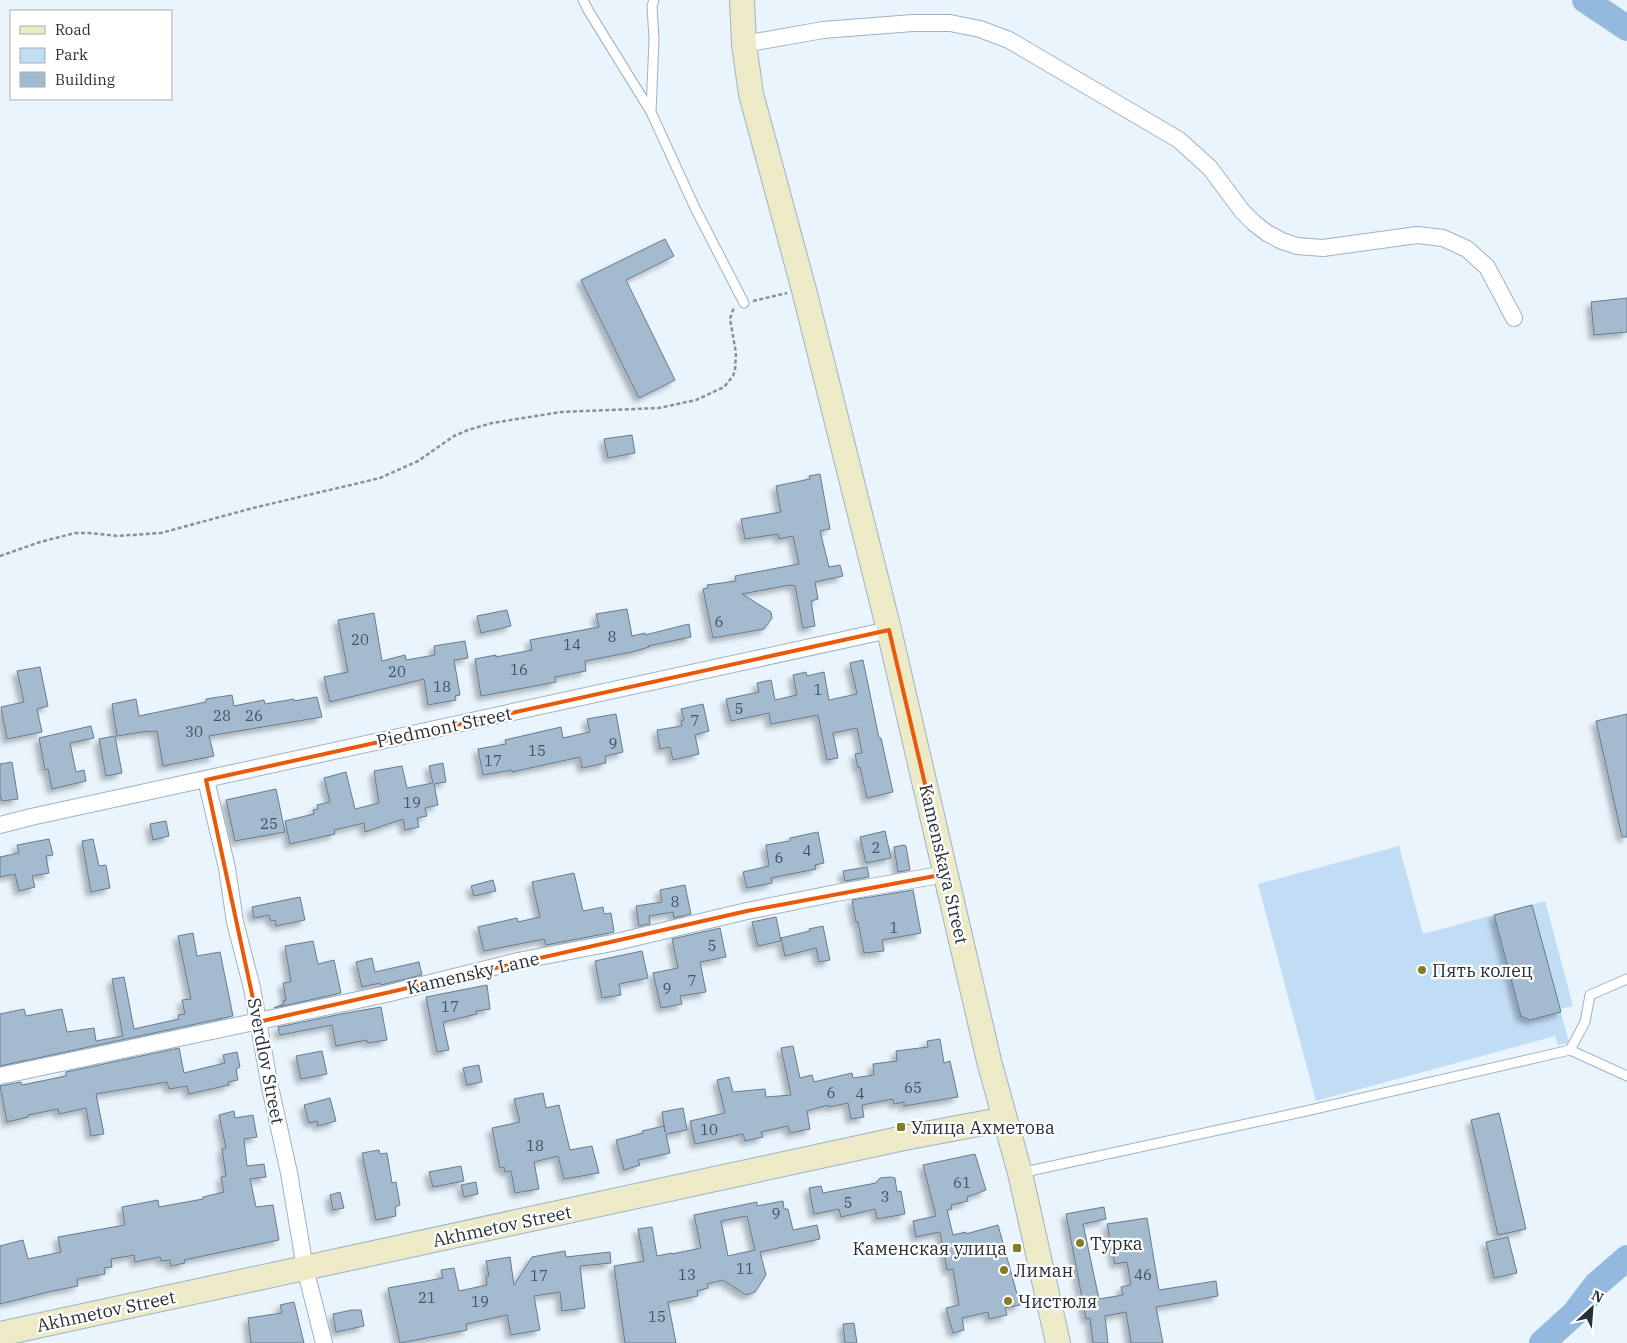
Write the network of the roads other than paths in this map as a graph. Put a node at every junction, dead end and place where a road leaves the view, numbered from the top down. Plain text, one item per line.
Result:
1 (583, 0) edge
2 (654, 0) edge
3 (742, 0) edge
4 (744, 44) junction
5 (651, 112) junction
6 (744, 303) road end
7 (1514, 318) dead end
8 (889, 630) junction
9 (206, 780) junction
10 (0, 825) edge
11 (946, 874) junction
12 (1627, 979) edge
13 (258, 1022) junction
14 (1570, 1050) junction
15 (0, 1076) edge
16 (1627, 1076) edge
17 (1005, 1119) junction
18 (1020, 1174) junction
19 (305, 1268) junction
20 (0, 1334) edge
21 (324, 1343) edge
22 (1058, 1343) edge

1 - 5 lane
2 - 5 lane
3 - 4 street, Kamenskaya Street
4 - 7 street
4 - 8 street, Kamenskaya Street
5 - 6 lane
8 - 9 street, Piedmont Street
8 - 11 street, Kamenskaya Street
9 - 10 street, Piedmont Street
9 - 13 street, Sverdlov Street
11 - 13 street, Kamensky Lane
11 - 17 street, Kamenskaya Street
12 - 14 lane
13 - 15 street, Kamensky Lane
13 - 19 street, Sverdlov Street
14 - 16 lane
14 - 18 lane
17 - 18 street, Kamenskaya Street
17 - 19 street, Akhmetov Street
18 - 22 street, Kamenskaya Street
19 - 20 street, Akhmetov Street
19 - 21 street, Sverdlov Street

